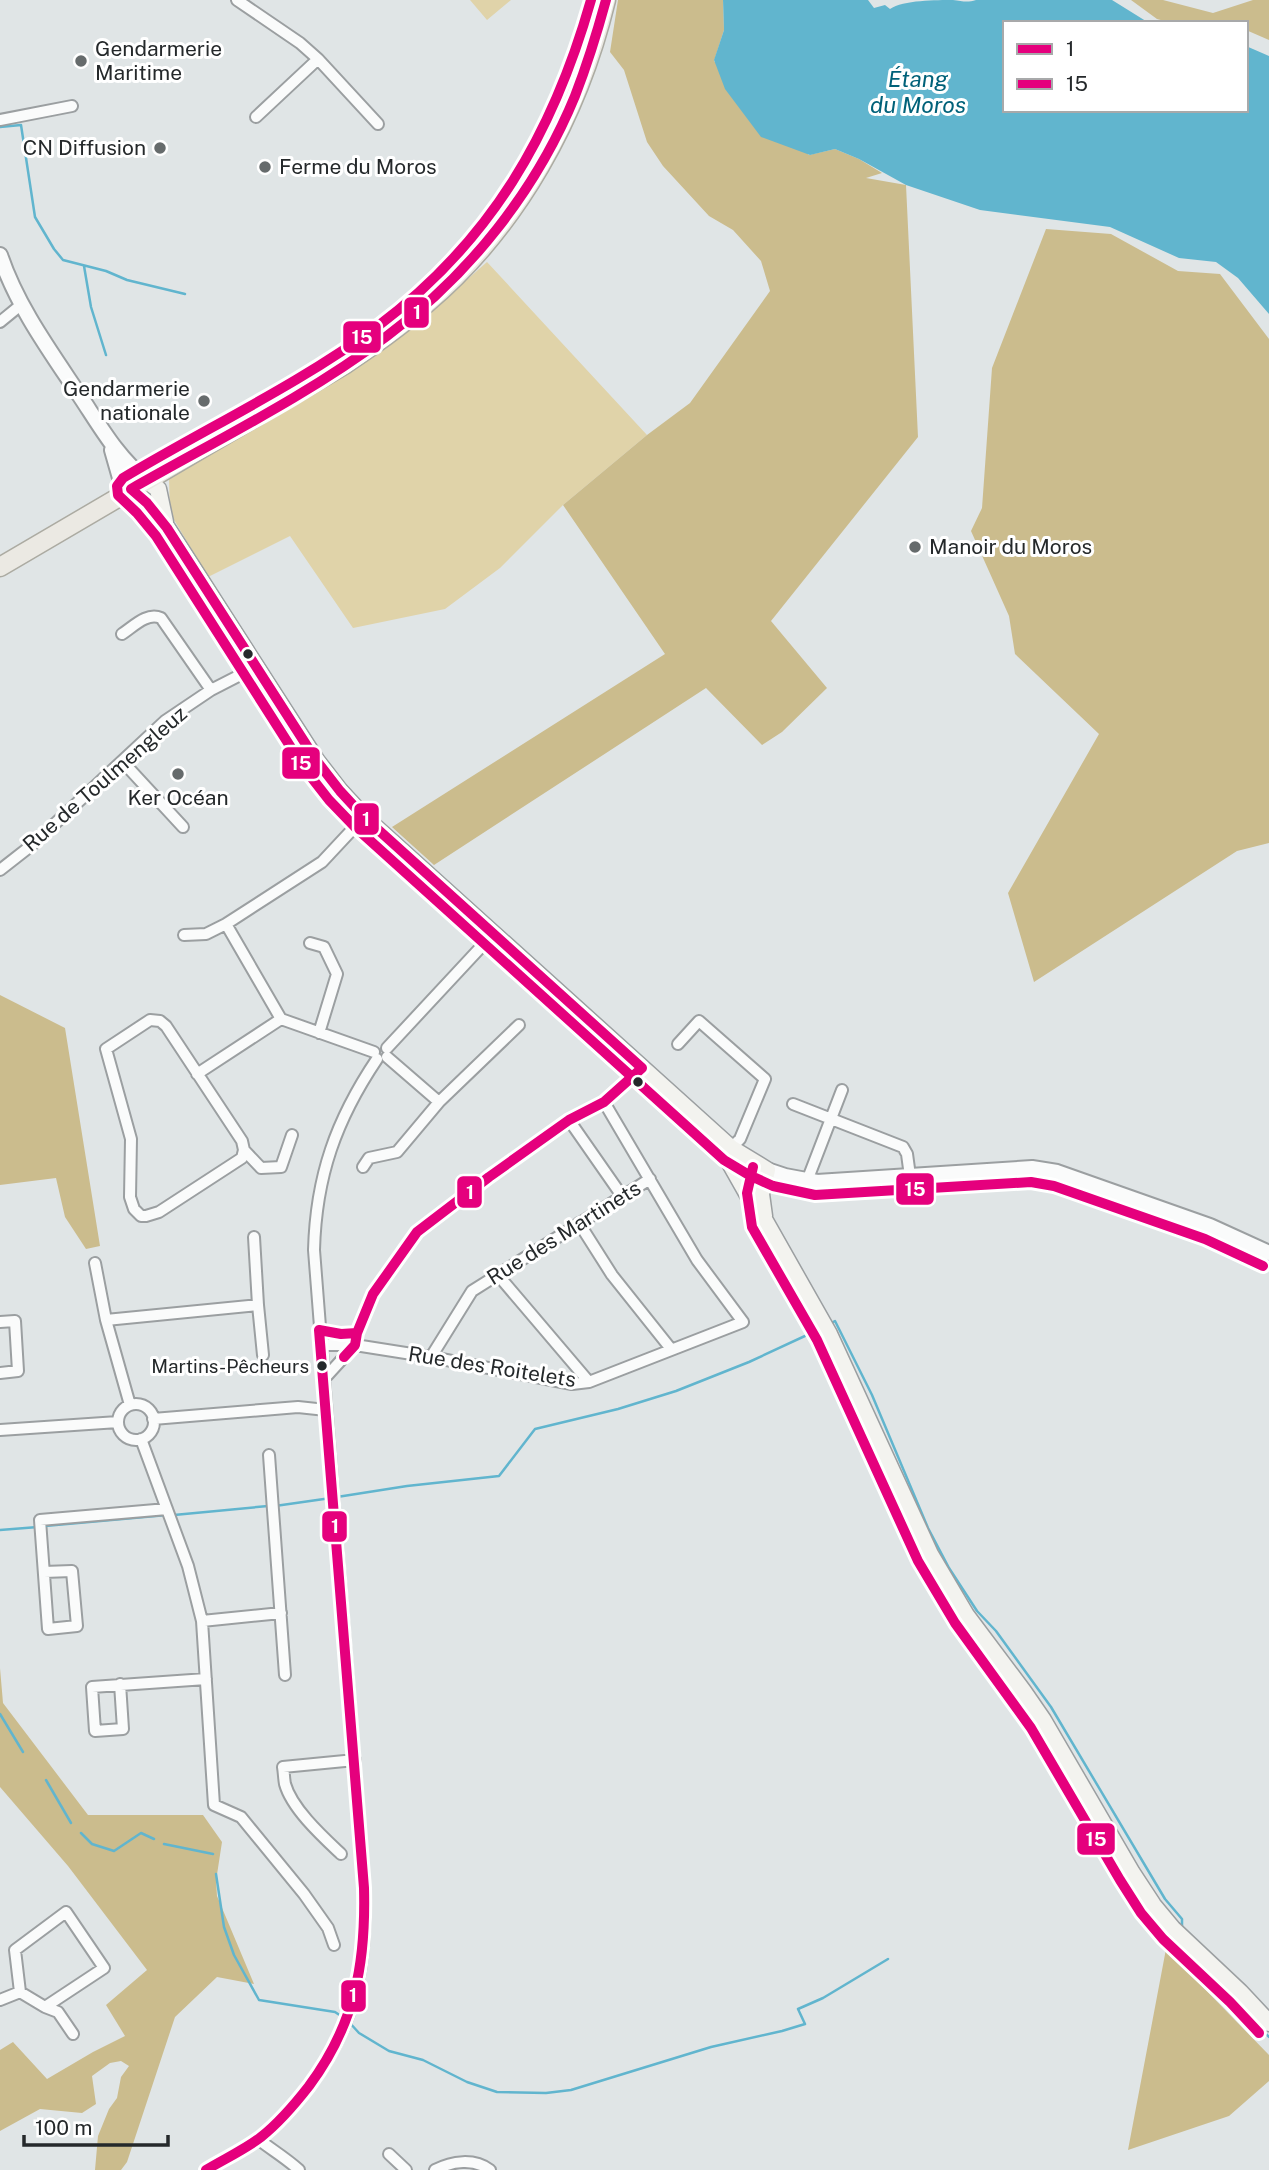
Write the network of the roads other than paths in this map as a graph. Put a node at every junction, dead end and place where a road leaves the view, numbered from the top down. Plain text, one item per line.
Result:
1 (237, 0) edge
2 (606, 0) edge
3 (318, 59) junction
4 (72, 106) dead end
5 (256, 117) dead end
6 (0, 120) edge
7 (378, 124) dead end
8 (0, 255) edge
9 (22, 304) junction
10 (0, 322) edge
11 (139, 485) junction
12 (0, 567) edge
13 (122, 634) dead end
14 (256, 667) junction
15 (211, 690) junction
16 (123, 762) junction
17 (364, 817) junction
18 (183, 827) dead end
19 (0, 870) edge
20 (226, 924) junction
21 (494, 933) junction
22 (184, 935) dead end
23 (310, 943) dead end
24 (281, 1019) junction
25 (519, 1025) dead end
26 (319, 1033) junction
27 (678, 1044) dead end
28 (381, 1054) junction
29 (642, 1068) junction
30 (197, 1074) junction
31 (842, 1090) dead end
32 (439, 1102) junction
33 (604, 1102) junction
34 (793, 1104) dead end
35 (830, 1119) junction
36 (569, 1120) junction
37 (292, 1135) dead end
38 (731, 1148) junction
39 (244, 1150) junction
40 (363, 1167) dead end
41 (765, 1169) junction
42 (910, 1176) junction
43 (650, 1179) junction
44 (807, 1181) junction
45 (747, 1194) junction
46 (622, 1196) junction
47 (765, 1221) junction
48 (579, 1223) junction
49 (254, 1237) dead end
50 (1269, 1253) edge
51 (95, 1263) dead end
52 (498, 1275) junction
53 (257, 1305) junction
54 (106, 1320) junction
55 (0, 1322) edge
56 (319, 1330) junction
57 (356, 1339) junction
58 (321, 1345) junction
59 (671, 1349) junction
60 (263, 1355) dead end
61 (431, 1357) junction
62 (0, 1373) edge
63 (324, 1379) junction
64 (589, 1382) junction
65 (130, 1405) junction
66 (327, 1410) junction
67 (153, 1419) junction
68 (118, 1422) junction
69 (0, 1430) edge
70 (141, 1439) junction
71 (269, 1455) dead end
72 (167, 1508) junction
73 (44, 1572) junction
74 (281, 1613) junction
75 (202, 1621) junction
76 (285, 1675) dead end
77 (206, 1679) junction
78 (120, 1684) junction
79 (355, 1760) junction
80 (341, 1854) dead end
81 (334, 1945) dead end
82 (20, 1992) junction
83 (0, 2000) edge
84 (45, 2007) junction
85 (1269, 2023) edge
86 (73, 2034) dead end
87 (258, 2139) junction
88 (389, 2154) dead end
89 (205, 2170) edge
90 (299, 2170) edge
91 (407, 2170) edge
92 (435, 2170) edge
93 (490, 2170) edge

1 - 3 street
2 - 11 main road
3 - 5 street
3 - 7 street
4 - 6 street
8 - 9 street
9 - 10 street
9 - 11 street
11 - 12 main road
11 - 14 main road
13 - 15 street
14 - 15 street, Rue de Toulmengleuz
14 - 17 main road
15 - 16 street, Rue de Toulmengleuz
16 - 18 street
16 - 19 street, Rue de Toulmengleuz
17 - 20 street
17 - 21 main road
20 - 22 street
20 - 24 street
21 - 28 street
21 - 29 main road
23 - 26 street
24 - 26 street
24 - 30 street
25 - 32 street
26 - 28 street
27 - 38 street
28 - 32 street
28 - 56 street
29 - 33 street
29 - 38 main road
30 - 39 street
30 - 39 street
31 - 35 street
32 - 40 street
33 - 36 street
33 - 43 street
34 - 35 street
35 - 42 street
35 - 44 street
36 - 46 street
36 - 57 street
37 - 39 street
38 - 41 main road
38 - 45 main road
41 - 44 street
41 - 45 main road
41 - 47 main road
42 - 44 street
42 - 50 street
43 - 46 street, Rue des Martinets
43 - 59 street, Rue des Roitelets
45 - 47 main road
46 - 48 street, Rue des Martinets
47 - 85 main road
48 - 52 street, Rue des Martinets
48 - 59 street
49 - 53 street
51 - 54 street
52 - 61 street, Rue des Martinets
52 - 64 street
53 - 54 street
53 - 60 street
54 - 65 street
55 - 62 street
56 - 57 street
56 - 58 street
57 - 58 street, Rue des Roitelets
57 - 61 street, Rue des Roitelets
57 - 63 street
58 - 63 street
59 - 64 street, Rue des Roitelets
61 - 64 street, Rue des Roitelets
63 - 66 street
65 - 67 street
65 - 68 street
66 - 67 street
66 - 79 street
67 - 70 street
68 - 69 street
68 - 70 street
70 - 72 street
71 - 74 street
72 - 73 street
72 - 75 street
73 - 73 street
74 - 75 street
74 - 76 street
75 - 77 street
77 - 78 street
77 - 81 street
78 - 78 street
79 - 80 street
79 - 87 street
82 - 83 street
82 - 84 street
82 - 84 street
84 - 86 street
87 - 89 street
87 - 90 street
88 - 91 street
92 - 93 street

